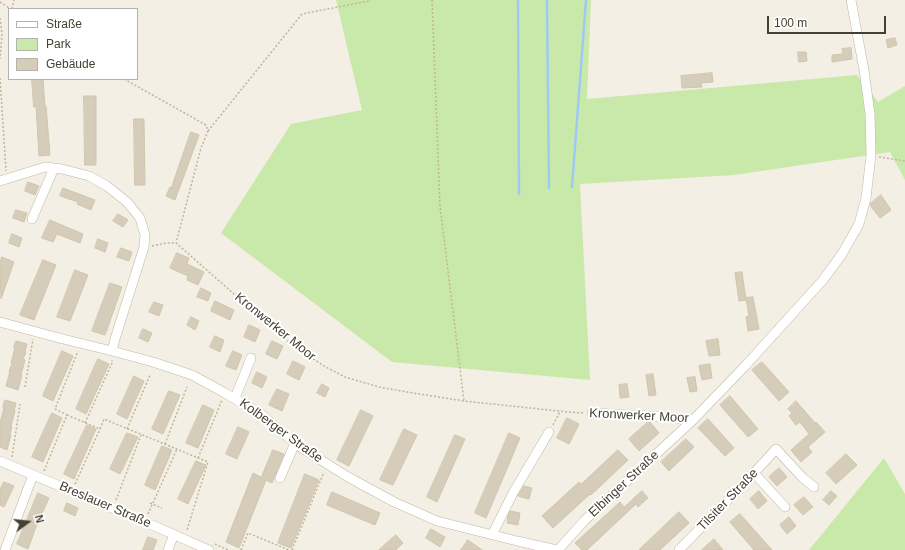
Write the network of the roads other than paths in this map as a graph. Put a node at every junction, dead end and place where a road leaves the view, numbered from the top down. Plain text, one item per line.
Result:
1 (851, 0) edge
2 (54, 168) junction
3 (3, 180) edge
4 (32, 219) dead end
5 (0, 322) edge
6 (112, 351) junction
7 (251, 358) dead end
8 (235, 398) junction
9 (592, 413) road end
10 (693, 420) junction
11 (549, 432) road end
12 (295, 443) junction
13 (4, 463) edge
14 (754, 473) junction
15 (33, 475) junction
16 (280, 478) dead end
17 (814, 487) dead end
18 (785, 507) dead end
19 (174, 534) junction
20 (492, 535) junction
21 (682, 549) edge
22 (5, 550) edge
23 (168, 550) edge
24 (210, 550) edge
25 (557, 550) edge

1 - 10 street, Kronwerker Moor
2 - 3 street
2 - 4 street
2 - 6 street
5 - 6 street, Kolberger Straße
6 - 8 street, Kolberger Straße
7 - 8 street
8 - 12 street, Kolberger Straße
9 - 10 street, Kronwerker Moor
10 - 25 street, Elbinger Straße
11 - 20 street
12 - 16 street
12 - 20 street, Kolberger Straße
13 - 15 street, Breslauer Straße
14 - 17 street, Tilsiter Straße
14 - 18 street
14 - 21 street, Tilsiter Straße
15 - 19 street, Breslauer Straße
15 - 22 street
19 - 23 street
19 - 24 street, Breslauer Straße
20 - 25 street, Kolberger Straße

